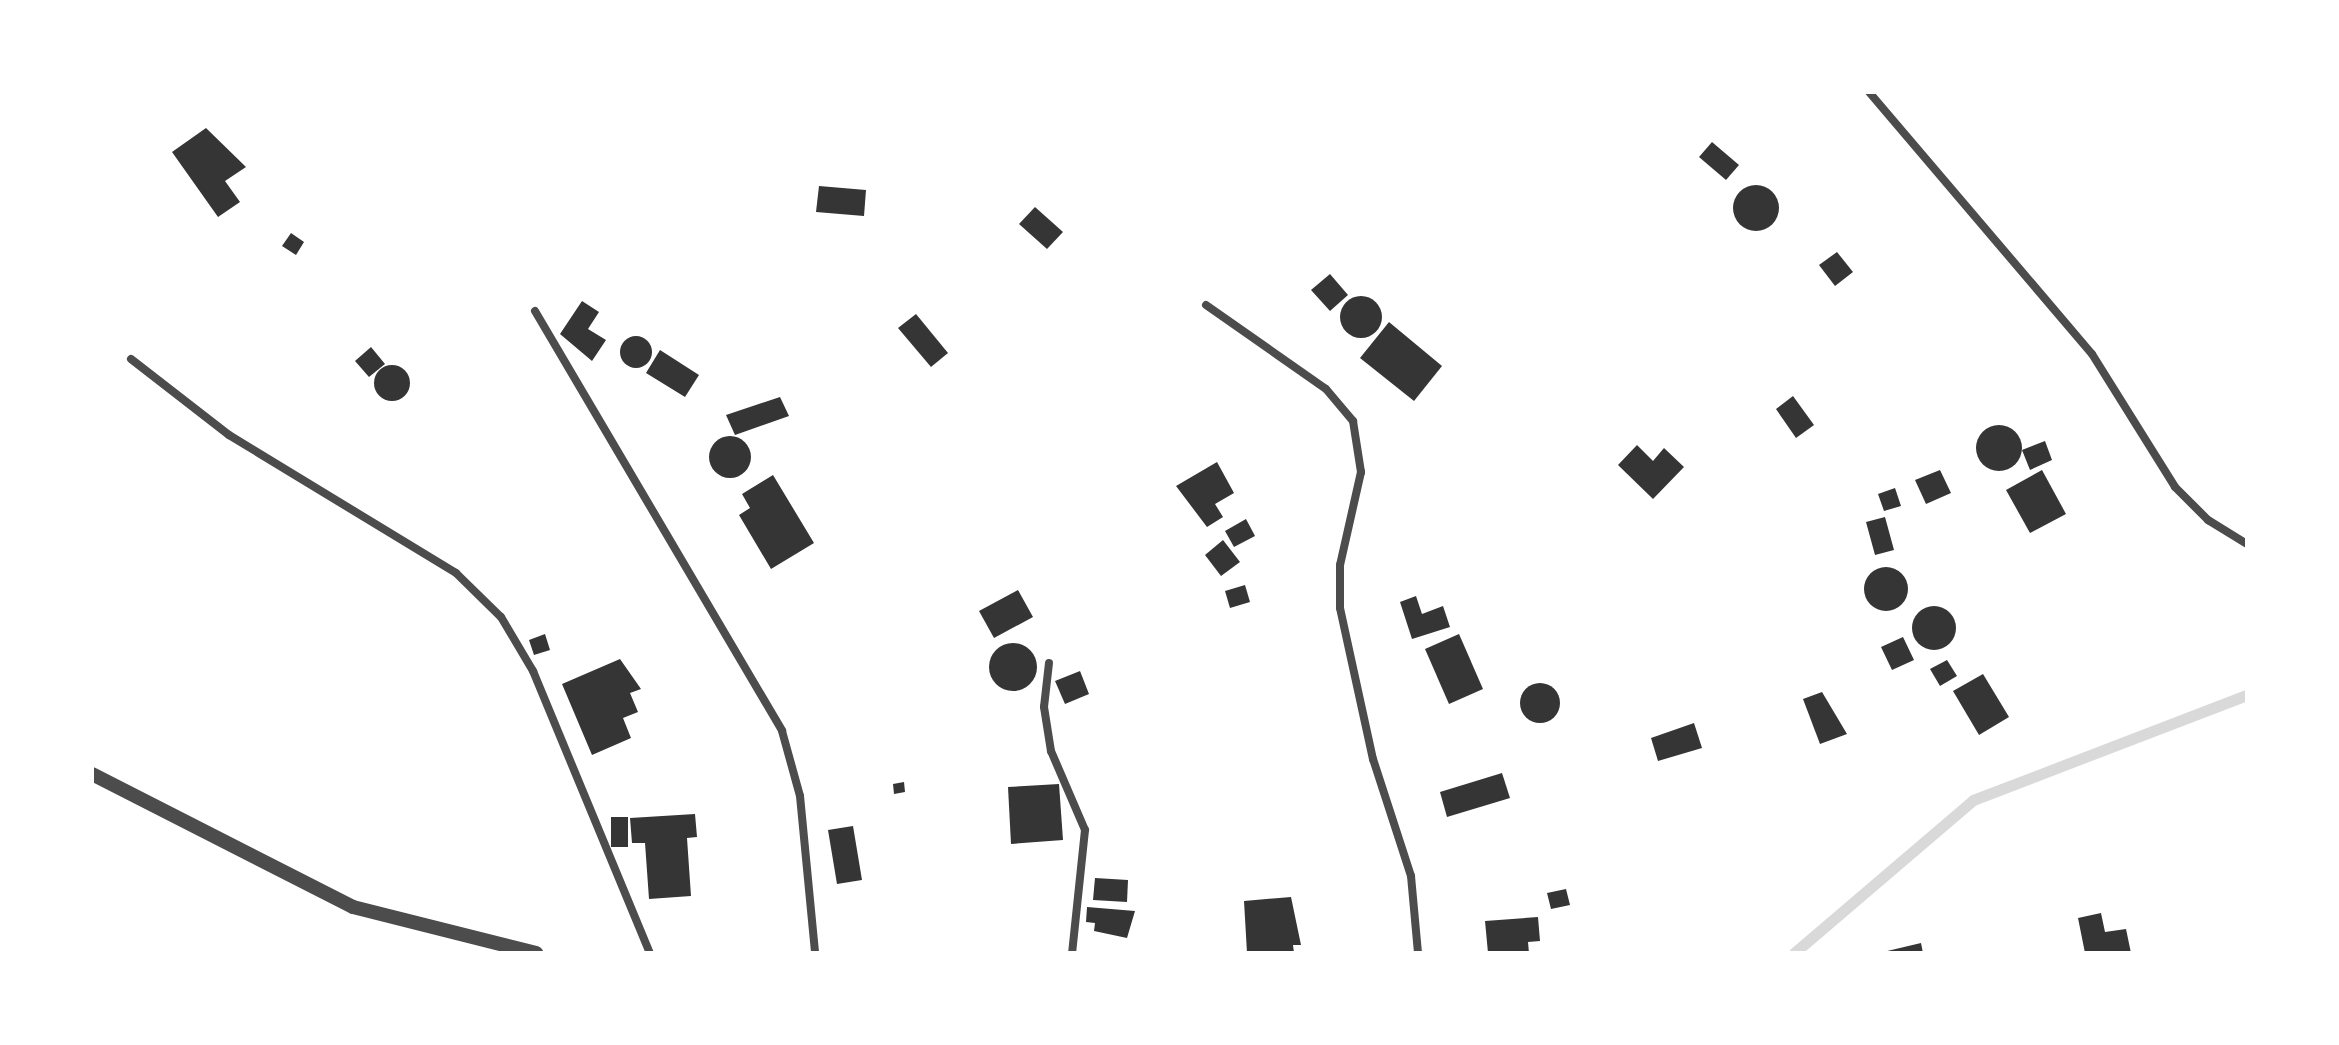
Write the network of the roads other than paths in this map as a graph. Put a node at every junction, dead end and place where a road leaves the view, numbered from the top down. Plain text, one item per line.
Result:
1 (1869, 92) edge
2 (1206, 305) dead end
3 (535, 311) dead end
4 (131, 359) dead end
5 (2247, 544) edge
6 (1049, 663) dead end
7 (92, 774) edge
8 (536, 953) edge
9 (650, 953) edge
10 (815, 953) edge
11 (1072, 953) edge
12 (1418, 953) edge

1 - 5 street
2 - 12 street
3 - 10 street
4 - 9 street
6 - 11 street
7 - 8 street

